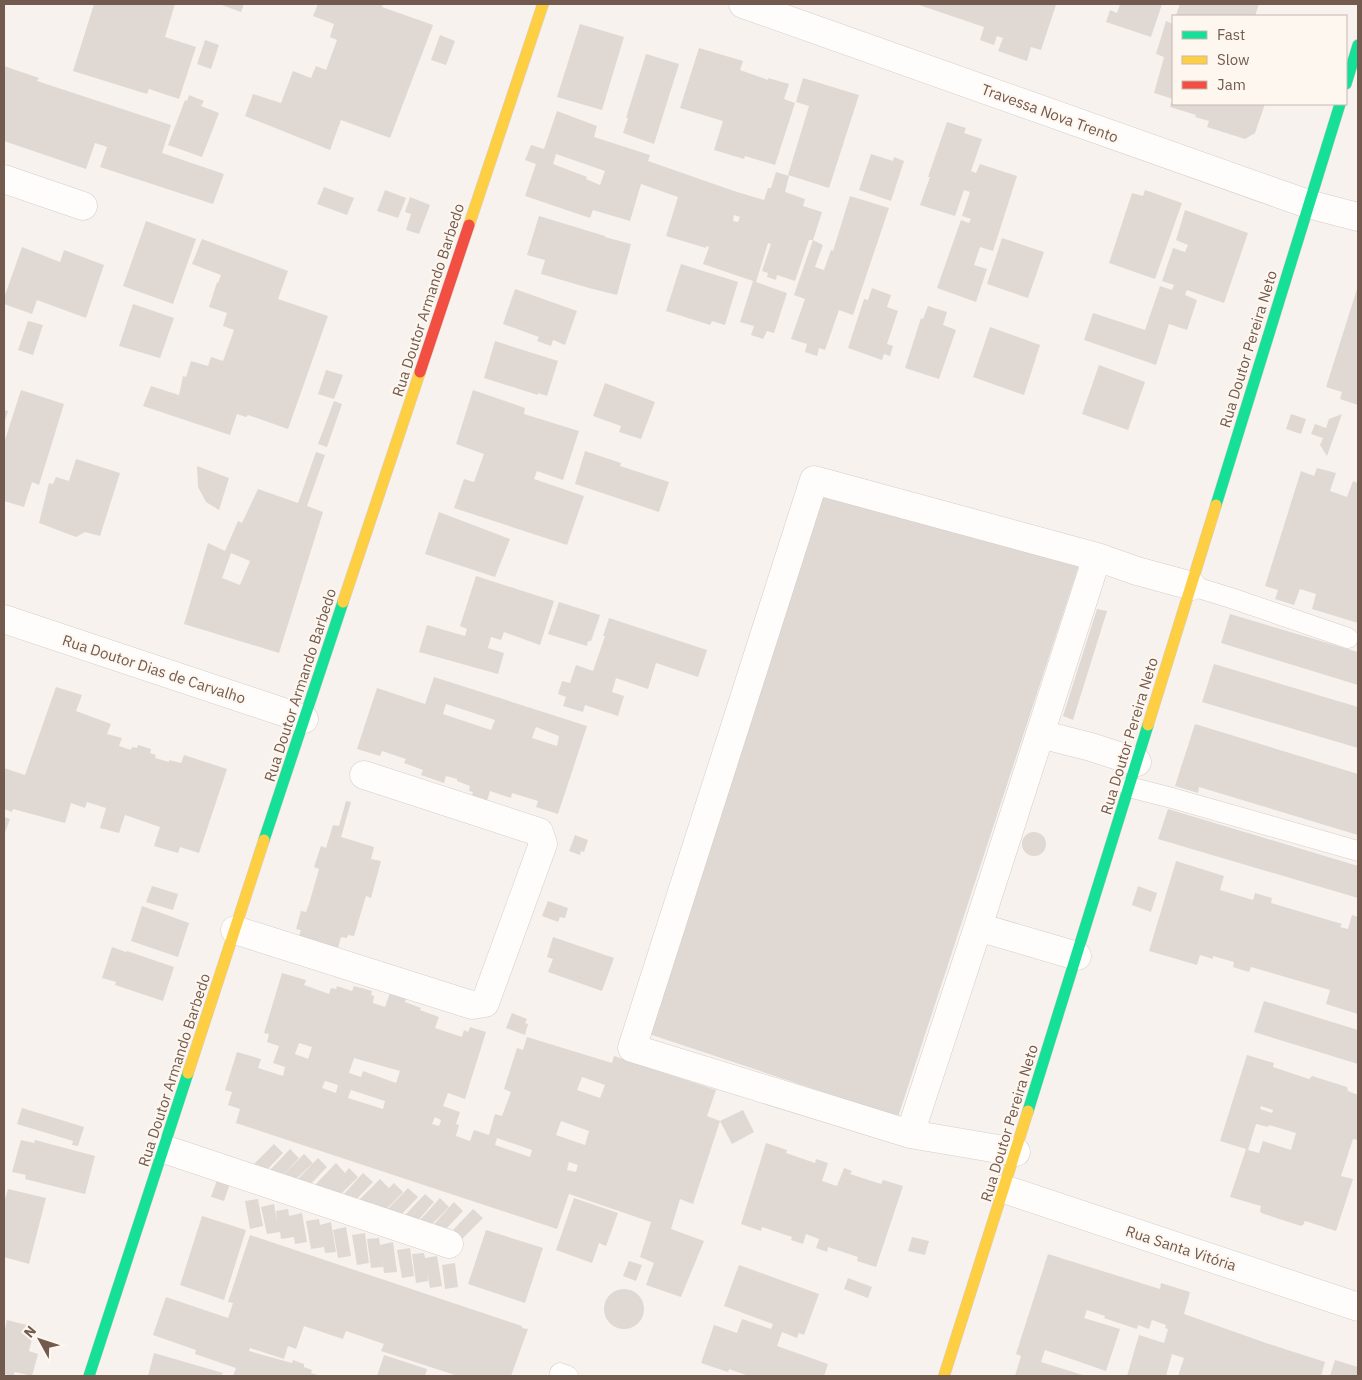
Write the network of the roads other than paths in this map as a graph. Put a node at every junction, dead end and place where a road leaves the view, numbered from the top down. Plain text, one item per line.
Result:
1 (543, 4) edge
2 (743, 4) edge
3 (1358, 45) edge
4 (1347, 81) edge
5 (1340, 105) edge
6 (4, 180) edge
7 (1308, 204) junction
8 (83, 206) dead end
9 (1358, 217) edge
10 (1097, 557) junction
11 (1192, 586) junction
12 (4, 619) edge
13 (1348, 638) dead end
14 (304, 719) junction
15 (1040, 734) junction
16 (1137, 762) junction
17 (364, 776) dead end
18 (1129, 787) junction
19 (1358, 851) edge
20 (978, 928) junction
21 (236, 930) junction
22 (1077, 956) junction
23 (910, 1134) junction
24 (164, 1149) junction
25 (1016, 1152) junction
26 (1004, 1189) junction
27 (449, 1244) dead end
28 (1358, 1307) edge
29 (89, 1376) edge
30 (944, 1376) edge

1 - 14 street, Rua Doutor Armando Barbedo
2 - 7 street, Travessa Nova Trento
3 - 4 street
5 - 7 street, Rua Doutor Pereira Neto
6 - 8 street
7 - 9 street, Travessa Nova Trento
7 - 11 street, Rua Doutor Pereira Neto
10 - 11 street
10 - 15 street
10 - 23 street
11 - 13 lane
11 - 16 street, Rua Doutor Pereira Neto
12 - 14 street, Rua Doutor Dias de Carvalho
14 - 21 street, Rua Doutor Armando Barbedo
15 - 16 street
15 - 20 street
16 - 18 street, Rua Doutor Pereira Neto
17 - 21 street
18 - 19 lane
18 - 22 street, Rua Doutor Pereira Neto
20 - 22 street
20 - 23 street
21 - 24 street, Rua Doutor Armando Barbedo
22 - 25 street, Rua Doutor Pereira Neto
23 - 25 street
24 - 27 street
24 - 29 street, Rua Doutor Armando Barbedo
25 - 26 street, Rua Doutor Pereira Neto
26 - 28 street, Rua Santa Vitória
26 - 30 street, Rua Doutor Pereira Neto

